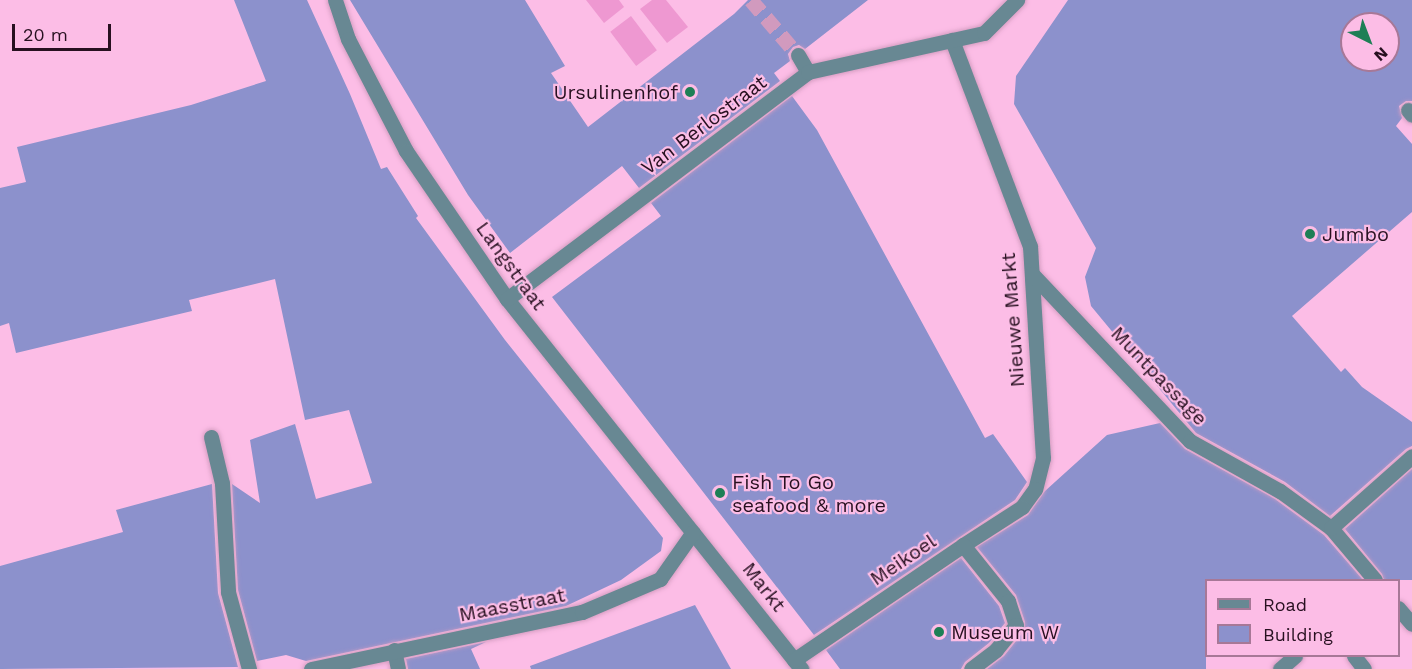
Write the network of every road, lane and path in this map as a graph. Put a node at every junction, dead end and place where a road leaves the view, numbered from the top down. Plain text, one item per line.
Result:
1 (335, 0) edge
2 (1017, 0) edge
3 (952, 40) junction
4 (798, 55) tunnel mouth
5 (808, 72) junction
6 (1032, 274) junction
7 (507, 299) junction
8 (211, 437) dead end
9 (1412, 456) edge
10 (1331, 528) junction
11 (693, 532) junction
12 (963, 545) junction
13 (1374, 579) edge
14 (1400, 610) edge
15 (1412, 624) edge
16 (394, 650) junction
17 (1294, 657) edge
18 (1355, 657) edge
19 (798, 664) edge
20 (249, 669) edge
21 (310, 669) edge
22 (398, 669) edge
23 (971, 669) edge
24 (1280, 669) edge
25 (1364, 669) edge

1 - 7 street, Langstraat
2 - 3 street
3 - 5 street, Van Berlostraat
3 - 6 street, Nieuwe Markt
4 - 5 street
5 - 7 street, Van Berlostraat
6 - 10 street, Muntpassage
6 - 12 street, Nieuwe Markt
7 - 11 street, Langstraat
8 - 20 street
9 - 10 street
10 - 13 street, Muntpassage
11 - 16 street, Maasstraat
11 - 19 street, Markt
12 - 19 street, Meikoel
12 - 23 street, Meikoel
14 - 15 street
16 - 21 street, Maasstraat
16 - 22 street
17 - 24 street
18 - 25 street

